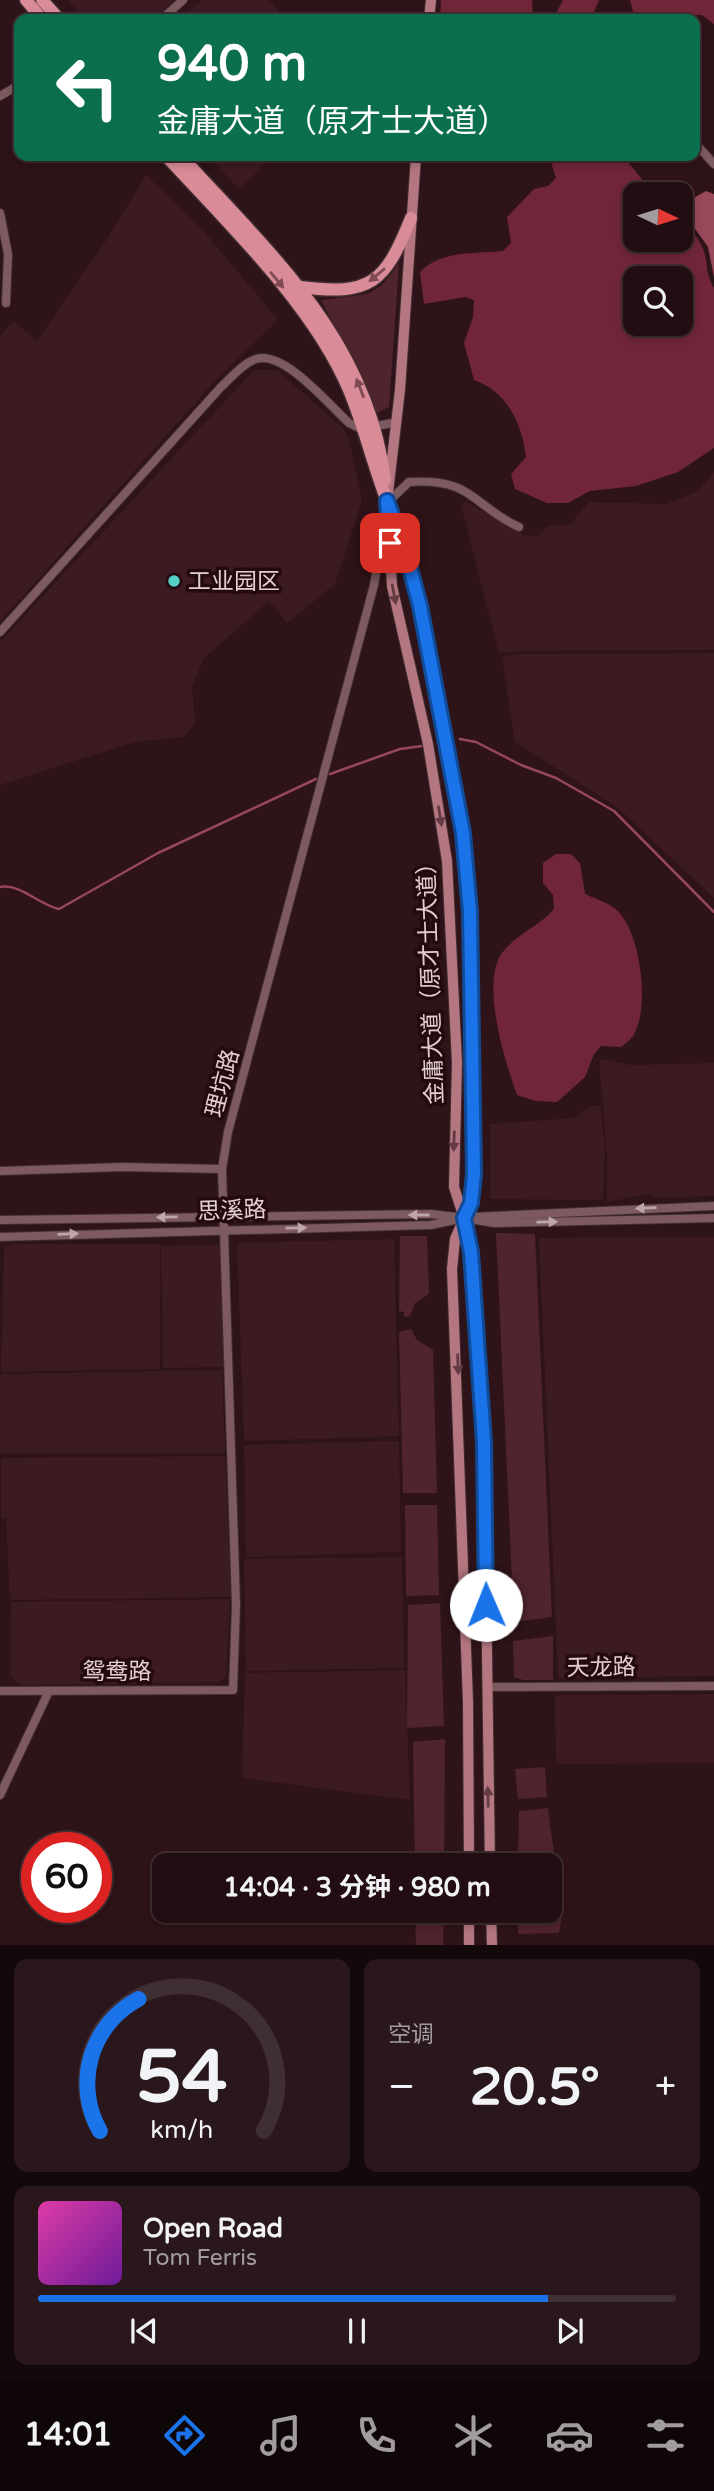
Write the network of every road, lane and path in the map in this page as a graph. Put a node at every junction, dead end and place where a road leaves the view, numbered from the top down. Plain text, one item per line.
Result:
1 (26, 0) edge
2 (43, 0) edge
3 (183, 0) edge
4 (38, 14) edge
5 (55, 14) edge
6 (168, 14) edge
7 (700, 148) edge
8 (170, 161) edge
9 (186, 161) edge
10 (416, 161) edge
11 (714, 164) edge
12 (0, 214) edge
13 (411, 218) junction
14 (300, 287) junction
15 (6, 303) dead end
16 (397, 422) junction
17 (375, 427) junction
18 (361, 429) junction
19 (387, 501) junction
20 (519, 527) dead end
21 (0, 632) edge
22 (445, 738) junction
23 (428, 741) junction
24 (222, 1168) junction
25 (0, 1171) edge
26 (714, 1206) edge
27 (223, 1216) junction
28 (714, 1217) edge
29 (464, 1218) junction
30 (0, 1220) edge
31 (225, 1229) junction
32 (0, 1237) edge
33 (714, 1686) edge
34 (488, 1687) junction
35 (233, 1690) joint
36 (0, 1691) edge
37 (49, 1691) junction
38 (0, 1795) edge
39 (469, 1853) edge
40 (490, 1853) edge
41 (469, 1923) edge
42 (491, 1923) edge
43 (469, 1945) edge
44 (492, 1945) edge

1 - 4 highway
2 - 5 highway
3 - 6 street
7 - 11 street
8 -> 18 highway
9 - 14 highway
10 - 13 main road
12 - 15 street
13 -> 14 highway
13 - 16 main road
17 -> 14 highway
16 - 17 street
16 - 19 main road
17 - 18 street
17 - 19 highway
18 - 19 highway
18 - 21 street
19 - 20 street
19 - 22 main road, 金庸大道（原才士大道）
19 -> 23 main road, 金庸大道（原才士大道）
19 - 24 street, 理坑路
22 - 23 main road
22 - 29 main road, 金庸大道（原才士大道）
23 -> 29 main road, 金庸大道（原才士大道）
24 - 25 street
24 - 27 street, 理坑路
26 -> 29 street, 思溪路
29 -> 27 street, 思溪路
27 -> 30 street, 思溪路
27 - 31 street, 理坑路
29 -> 28 street, 思溪路
31 -> 29 street, 思溪路
29 - 34 main road, 金庸大道（原才士大道）
29 -> 39 main road, 金庸大道（原才士大道）
32 -> 31 street, 思溪路
31 - 35 street, 理坑路
33 - 34 street, 天龙路
40 -> 34 main road, 金庸大道（原才士大道）
35 - 37 street, 鸳鸯路
36 - 37 street, 鸳鸯路
37 - 38 street
41 - 43 main road
42 - 44 main road

